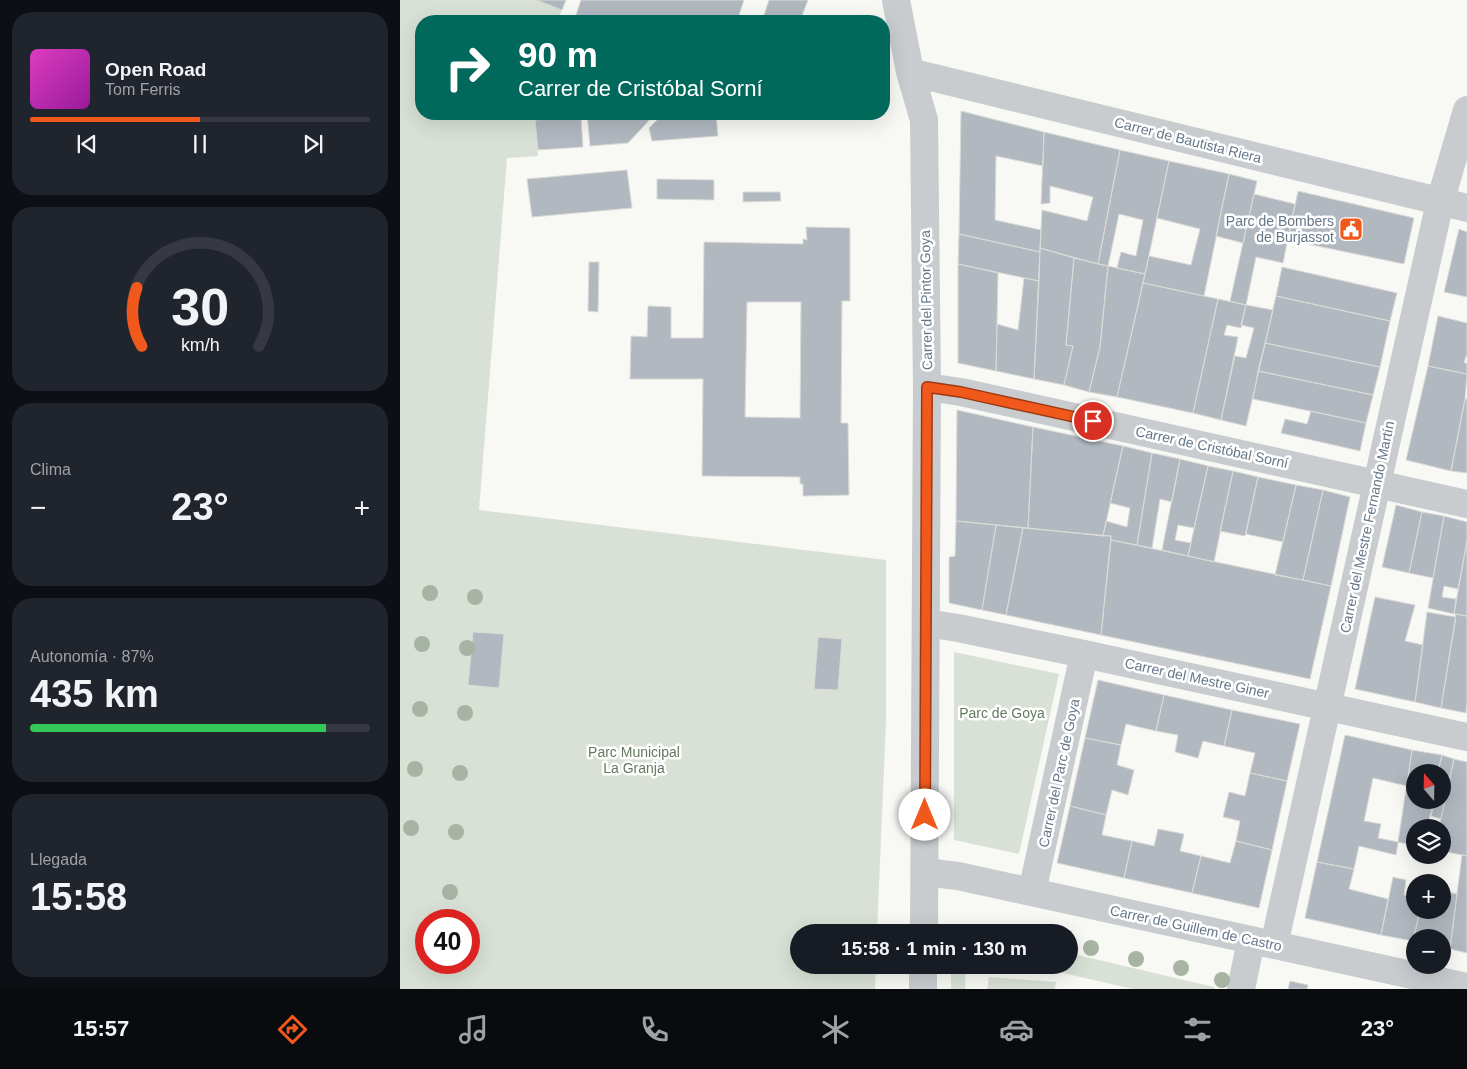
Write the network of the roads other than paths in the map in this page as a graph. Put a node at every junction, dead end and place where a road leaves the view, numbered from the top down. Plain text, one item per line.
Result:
1 (896, 0) edge
2 (910, 72) junction
3 (1467, 110) edge
4 (1440, 202) junction
5 (1467, 208) edge
6 (927, 387) junction
7 (1376, 484) junction
8 (1467, 504) edge
9 (926, 623) junction
10 (1084, 654) junction
11 (1328, 707) junction
12 (1467, 737) edge
13 (925, 872) junction
14 (1032, 892) junction
15 (924, 924) edge
16 (1262, 943) junction
17 (923, 974) edge
18 (1467, 987) edge
19 (923, 989) edge
20 (1241, 989) edge

1 - 2 street, Carrer del Pintor Goya
2 - 4 street, Carrer de Bautista Riera
2 - 6 street, Carrer del Pintor Goya
3 - 4 street, Carrer del Mestre Fernando Martín
4 - 5 street, Carrer de Bautista Riera
4 - 7 street, Carrer del Mestre Fernando Martín
6 - 7 street, Carrer de Cristóbal Sorní
6 - 9 street, Carrer del Pintor Goya
7 - 8 street, Carrer de Cristóbal Sorní
7 - 11 street, Carrer del Mestre Fernando Martín
9 - 10 street, Carrer del Mestre Giner
9 - 13 street, Carrer del Pintor Goya
10 - 11 street, Carrer del Mestre Giner
10 - 14 street, Carrer del Parc de Goya
11 - 12 street, Carrer del Mestre Giner
11 - 16 street, Carrer del Mestre Fernando Martín
13 - 14 street, Carrer de Guillem de Castro
13 - 15 street, Carrer del Pintor Goya
14 - 16 street, Carrer de Guillem de Castro
16 - 18 street, Carrer de Guillem de Castro
16 - 20 street, Carrer del Mestre Fernando Martín
17 - 19 street

